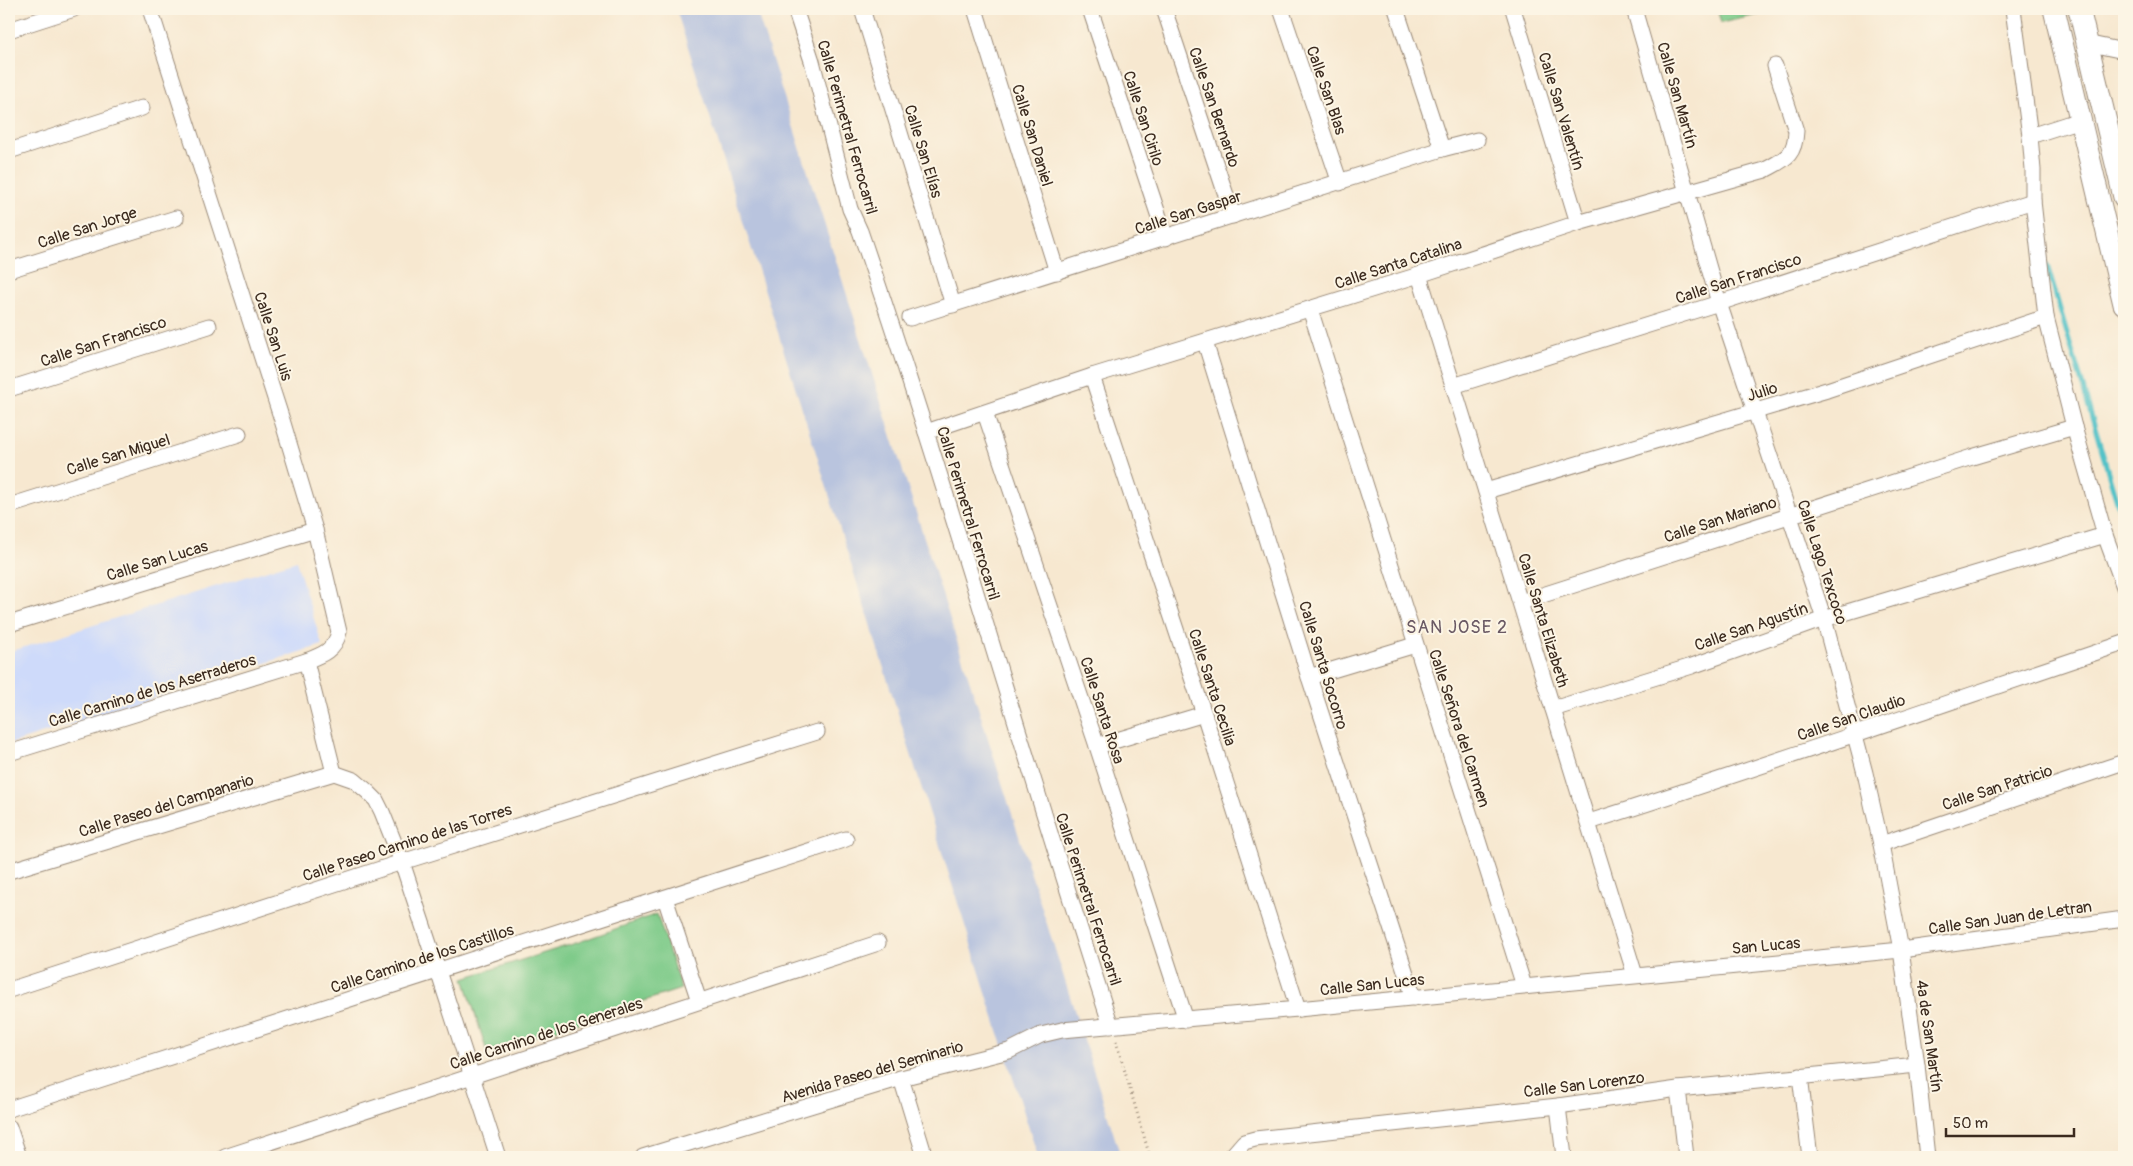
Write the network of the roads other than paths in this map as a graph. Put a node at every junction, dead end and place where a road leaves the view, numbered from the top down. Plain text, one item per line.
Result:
1 (74, 9) edge
2 (150, 9) edge
3 (795, 9) edge
4 (862, 9) edge
5 (975, 9) edge
6 (1090, 9) edge
7 (1164, 9) edge
8 (1281, 9) edge
9 (1396, 9) edge
10 (1513, 9) edge
11 (1634, 9) edge
12 (2013, 9) edge
13 (2054, 9) edge
14 (2079, 9) edge
15 (9, 30) edge
16 (2086, 43) junction
17 (2124, 51) edge
18 (1775, 66) dead end
19 (142, 108) dead end
20 (2080, 120) junction
21 (2031, 135) junction
22 (1477, 140) dead end
23 (1442, 149) junction
24 (9, 151) edge
25 (1340, 183) junction
26 (1687, 191) junction
27 (2124, 196) edge
28 (2033, 202) junction
29 (1234, 216) junction
30 (176, 218) dead end
31 (1578, 223) junction
32 (1166, 238) junction
33 (9, 270) edge
34 (1057, 272) junction
35 (1419, 275) junction
36 (1719, 303) junction
37 (953, 304) junction
38 (2124, 304) edge
39 (1310, 309) junction
40 (2046, 317) junction
41 (910, 318) dead end
42 (209, 326) dead end
43 (1205, 342) junction
44 (1092, 376) junction
45 (1453, 386) junction
46 (9, 389) edge
47 (1756, 412) junction
48 (985, 413) junction
49 (2074, 427) junction
50 (926, 432) junction
51 (238, 434) dead end
52 (1486, 492) junction
53 (9, 506) edge
54 (1789, 514) junction
55 (315, 530) junction
56 (2105, 535) junction
57 (2124, 587) edge
58 (1521, 602) junction
59 (1824, 619) junction
60 (9, 624) edge
61 (2124, 643) edge
62 (1415, 645) junction
63 (306, 661) junction
64 (1309, 677) junction
65 (1553, 709) junction
66 (1204, 714) junction
67 (817, 732) dead end
68 (1854, 733) junction
69 (1097, 746) junction
70 (9, 753) edge
71 (2124, 762) edge
72 (334, 773) junction
73 (1589, 822) junction
74 (846, 839) dead end
75 (1881, 844) junction
76 (402, 862) junction
77 (9, 871) edge
78 (665, 898) junction
79 (2124, 919) edge
80 (878, 943) dead end
81 (1901, 950) junction
82 (438, 970) junction
83 (1635, 976) junction
84 (1524, 986) junction
85 (9, 990) edge
86 (1414, 998) junction
87 (699, 1002) junction
88 (1298, 1009) junction
89 (1186, 1020) junction
90 (1112, 1026) junction
91 (1917, 1065) junction
92 (473, 1076) junction
93 (1800, 1076) junction
94 (901, 1078) junction
95 (1678, 1089) junction
96 (1558, 1106) junction
97 (9, 1109) edge
98 (9, 1127) edge
99 (18, 1157) edge
100 (225, 1157) edge
101 (498, 1157) edge
102 (643, 1157) edge
103 (924, 1157) edge
104 (1231, 1157) edge
105 (1564, 1157) edge
106 (1686, 1157) edge
107 (1810, 1157) edge
108 (1927, 1157) edge

1 - 15 street
2 - 55 street, Calle San Luis
3 - 50 street, Calle Perimetral Ferrocarril
4 - 37 street, Calle San Elías
5 - 34 street, Calle San Daniel
6 - 32 street, Calle San Cirilo
7 - 29 street, Calle San Bernardo
8 - 25 street, Calle San Blas
9 - 23 street
10 - 31 street, Calle San Valentín
11 - 26 street, Calle San Martín
12 - 21 street
13 - 20 main road
14 - 16 main road
16 - 17 street
16 - 27 main road
18 - 26 street, Calle Santa Catalina
19 - 24 street
20 - 21 street
20 - 38 main road
21 - 28 street
22 - 23 street, Calle San Gaspar
23 - 25 street, Calle San Gaspar
25 - 29 street, Calle San Gaspar
26 - 31 street, Calle Santa Catalina
26 - 36 street, Calle Lago Texcoco
28 - 36 street, Calle San Francisco
28 - 40 street
29 - 32 street, Calle San Gaspar
30 - 33 street, Calle San Jorge
31 - 35 street, Calle Santa Catalina
32 - 34 street, Calle San Gaspar
34 - 37 street, Calle San Gaspar
35 - 39 street, Calle Santa Catalina
35 - 45 street, Calle Santa Elizabeth
36 - 45 street, Calle San Francisco
36 - 47 street, Calle Lago Texcoco
37 - 41 street, Calle San Gaspar
39 - 43 street, Calle Santa Catalina
39 - 62 street, Calle Señora del Carmen
40 - 47 street, Julio
40 - 49 street
42 - 46 street, Calle San Francisco
43 - 44 street, Calle Santa Catalina
43 - 64 street, Calle Santa Socorro
44 - 48 street, Calle Santa Catalina
44 - 66 street, Calle Santa Cecilia
45 - 52 street, Calle Santa Elizabeth
47 - 52 street, Julio
47 - 54 street, Calle Lago Texcoco
48 - 50 street, Calle Santa Catalina
48 - 69 street, Calle Santa Rosa
49 - 54 street, Calle San Mariano
49 - 56 street
50 - 90 street, Calle Perimetral Ferrocarril
51 - 53 street, Calle San Miguel
52 - 58 street, Calle Santa Elizabeth
54 - 58 street, Calle San Mariano
54 - 59 street, Calle Lago Texcoco
55 - 60 street, Calle San Lucas
55 - 63 street, Calle San Luis
56 - 57 street
56 - 59 street, Calle San Agustín
58 - 65 street, Calle Santa Elizabeth
59 - 65 street, Calle San Agustín
59 - 68 street, Calle Lago Texcoco
61 - 68 street, Calle San Claudio
62 - 64 street
62 - 84 street, Calle Señora del Carmen
63 - 70 street, Calle Camino de los Aserraderos
63 - 72 street
64 - 86 street, Calle Santa Socorro
65 - 73 street, Calle Santa Elizabeth
66 - 69 street
66 - 88 street, Calle Santa Cecilia
67 - 76 street, Calle Paseo Camino de las Torres
68 - 73 street, Calle San Claudio
68 - 75 street, Calle Lago Texcoco
69 - 89 street, Calle Santa Rosa
71 - 75 street, Calle San Patricio
72 - 76 street
72 - 77 street, Calle Paseo del Campanario
73 - 83 street, Calle Santa Elizabeth
74 - 78 street, Calle Camino de los Castillos
75 - 81 street, Calle Lago Texcoco
76 - 82 street
76 - 85 street, Calle Paseo Camino de las Torres
78 - 82 street, Calle Camino de los Castillos
78 - 87 street
79 - 81 street, Calle San Juan de Letran
80 - 87 street, Calle Camino de los Generales
81 - 83 street, San Lucas
81 - 91 street, 4a de San Martín
82 - 92 street
82 - 97 street, Calle Camino de los Castillos
83 - 84 street, Calle San Lucas
84 - 86 street, Calle San Lucas
86 - 88 street, Calle San Lucas
87 - 92 street, Calle Camino de los Generales
88 - 89 street, Calle San Lucas
89 - 90 street, Calle San Lucas
90 - 94 street, Avenida Paseo del Seminario
91 - 93 street, Calle San Lorenzo
91 - 108 street, 4a de San Martín
92 - 100 street, Calle Camino de los Generales
92 - 101 street
93 - 95 street, Calle San Lorenzo
93 - 107 street
94 - 102 street, Avenida Paseo del Seminario
94 - 103 street
95 - 96 street, Calle San Lorenzo
95 - 106 street
96 - 104 street, Calle San Lorenzo
96 - 105 street
98 - 99 street

